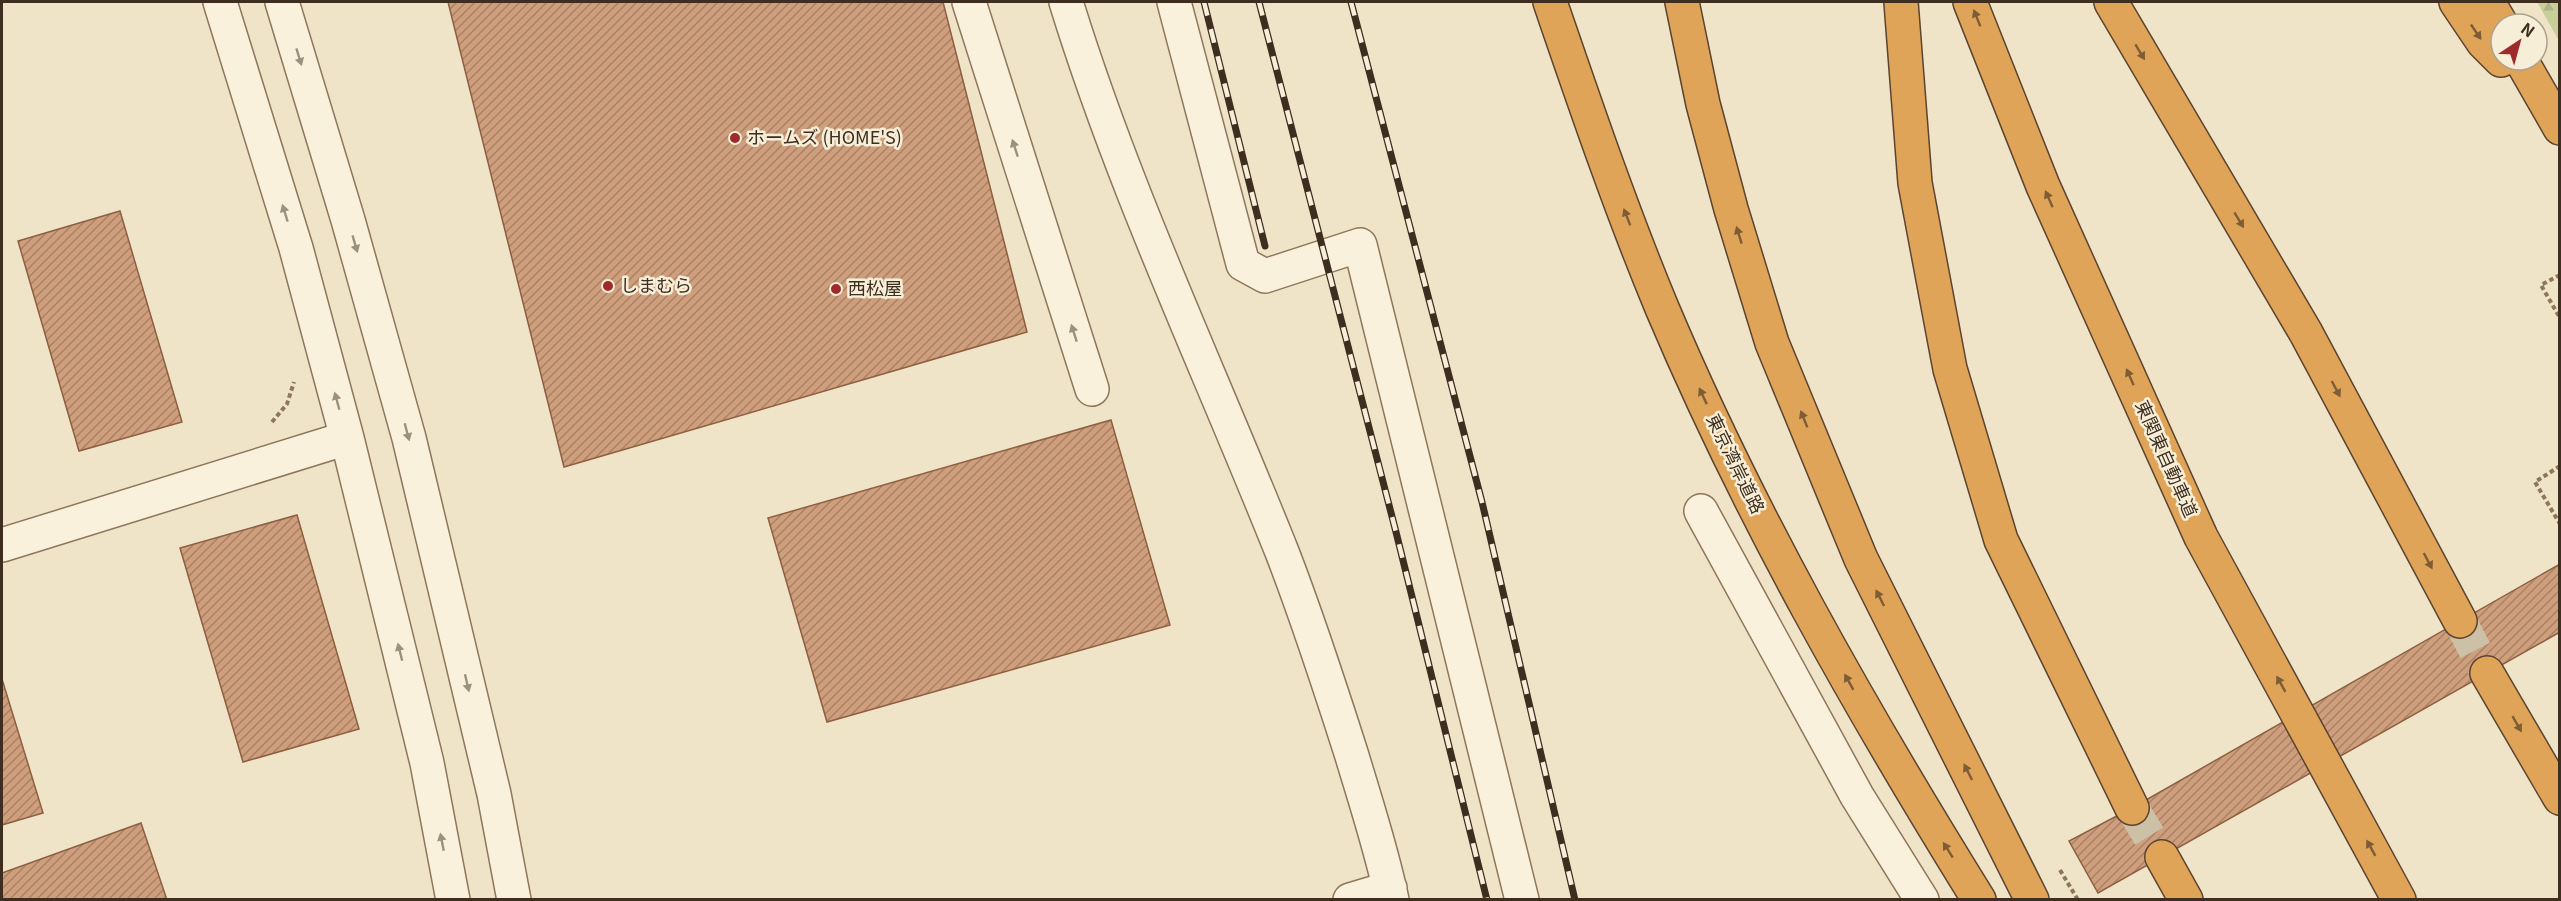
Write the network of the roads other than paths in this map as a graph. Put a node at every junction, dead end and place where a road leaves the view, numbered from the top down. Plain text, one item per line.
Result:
1 (220, 2) edge
2 (282, 2) edge
3 (969, 2) edge
4 (1066, 2) edge
5 (1174, 2) edge
6 (1550, 2) edge
7 (1682, 2) edge
8 (1901, 2) edge
9 (1970, 2) edge
10 (2111, 2) edge
11 (2456, 2) edge
12 (2489, 48) edge
13 (2512, 72) edge
14 (2528, 72) edge
15 (2552, 116) edge
16 (1092, 389) dead end
17 (347, 438) junction
18 (1701, 511) dead end
19 (2, 545) edge
20 (2460, 621) tunnel mouth
21 (2487, 673) tunnel mouth
22 (2559, 798) edge
23 (2132, 808) tunnel mouth
24 (2162, 857) tunnel mouth
25 (1391, 894) edge
26 (453, 900) edge
27 (514, 900) edge
28 (1350, 900) edge
29 (1522, 900) edge
30 (1922, 900) edge
31 (1979, 900) edge
32 (2032, 900) edge
33 (2186, 900) edge
34 (2399, 900) edge

17 -> 1 street
2 -> 27 street
16 -> 3 street
4 - 25 street
5 - 29 street
31 -> 6 highway, 東京湾岸道路
32 -> 7 highway
8 - 23 highway
34 -> 9 highway, 東関東自動車道
10 -> 20 highway
11 -> 12 highway
13 - 15 highway
14 - 15 highway
17 - 19 street
26 -> 17 street
18 - 30 street
21 -> 22 highway
24 - 33 highway
25 - 28 street

